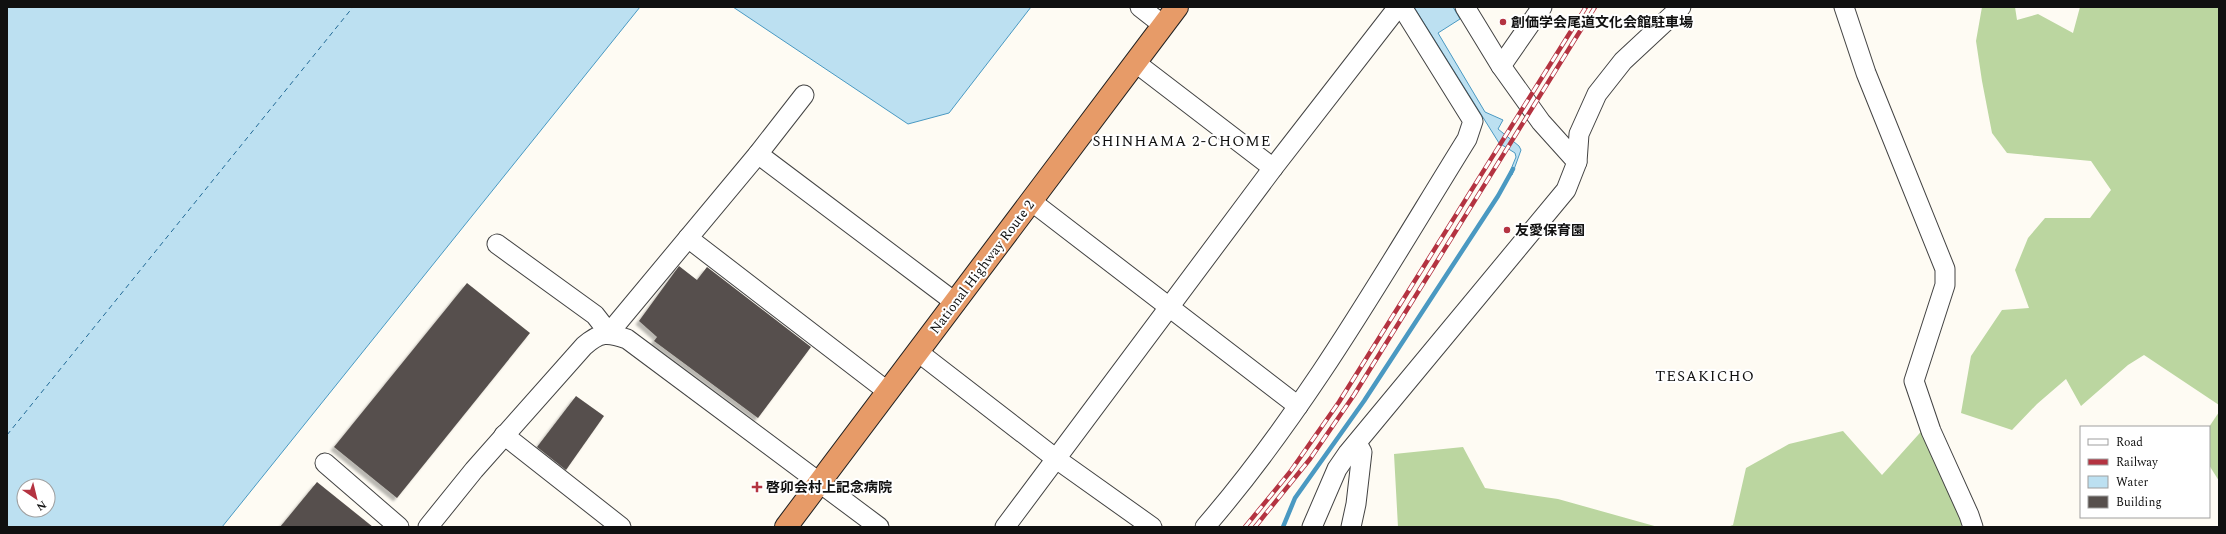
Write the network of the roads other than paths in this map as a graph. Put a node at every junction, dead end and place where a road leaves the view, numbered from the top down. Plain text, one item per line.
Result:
1 (1140, 7) edge
2 (1177, 7) edge
3 (1398, 7) edge
4 (1402, 7) edge
5 (1466, 7) edge
6 (1542, 7) edge
7 (1681, 7) edge
8 (1844, 7) edge
9 (1163, 25) junction
10 (1136, 63) junction
11 (1501, 66) junction
12 (804, 95) dead end
13 (758, 154) junction
14 (1577, 162) junction
15 (1273, 168) junction
16 (1031, 201) junction
17 (688, 238) junction
18 (497, 244) dead end
19 (956, 303) junction
20 (1171, 307) junction
21 (609, 333) junction
22 (918, 352) junction
23 (887, 391) junction
24 (1298, 406) junction
25 (504, 435) junction
26 (1356, 443) junction
27 (1055, 458) junction
28 (325, 464) dead end
29 (819, 482) junction
30 (399, 527) edge
31 (428, 527) edge
32 (621, 527) edge
33 (786, 527) edge
34 (879, 527) edge
35 (1005, 527) edge
36 (1152, 527) edge
37 (1205, 527) edge
38 (1312, 527) edge
39 (1351, 527) edge
40 (1973, 527) edge

1 - 9 street
2 - 9 highway, National Highway Route 2
3 - 15 street
4 - 24 street
5 - 11 street
6 - 11 street
7 - 14 street
8 - 40 street
9 - 10 highway, National Highway Route 2
10 - 15 street
10 - 16 highway, National Highway Route 2
11 - 14 street
12 - 13 street
13 - 17 street
13 - 19 street
14 - 26 street
15 - 20 street
16 - 19 highway, National Highway Route 2
16 - 20 street
17 - 21 street
17 - 23 street
18 - 21 street
19 - 22 highway, National Highway Route 2
20 - 24 street
20 - 27 street
21 - 25 street
21 - 29 street
22 - 23 highway, National Highway Route 2
22 - 27 street
23 - 29 highway, National Highway Route 2
24 - 37 street
25 - 31 street
25 - 32 street
26 - 38 street
26 - 39 street
27 - 35 street
27 - 36 street
28 - 30 street
29 - 33 highway, National Highway Route 2
29 - 34 street

